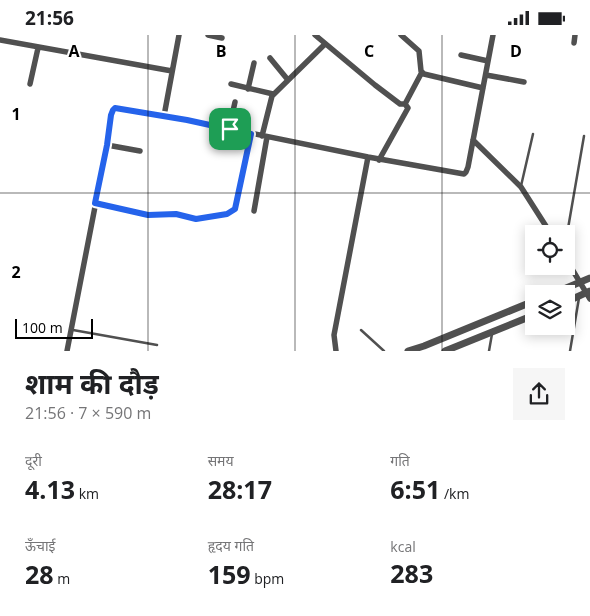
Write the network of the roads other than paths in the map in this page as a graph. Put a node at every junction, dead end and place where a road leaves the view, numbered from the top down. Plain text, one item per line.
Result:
1 (179, 35) edge
2 (208, 35) edge
3 (315, 35) edge
4 (401, 35) edge
5 (493, 35) edge
6 (576, 35) edge
7 (222, 38) dead end
8 (0, 40) edge
9 (574, 43) dead end
10 (325, 44) junction
11 (38, 48) junction
12 (460, 55) dead end
13 (270, 59) dead end
14 (488, 61) junction
15 (254, 63) dead end
16 (172, 71) junction
17 (422, 72) junction
18 (486, 75) junction
19 (288, 80) junction
20 (524, 82) dead end
21 (30, 84) dead end
22 (230, 85) dead end
23 (483, 88) junction
24 (248, 89) junction
25 (273, 94) junction
26 (235, 102) dead end
27 (405, 103) junction
28 (164, 116) junction
29 (230, 129) junction
30 (251, 134) junction
31 (533, 134) dead end
32 (584, 135) dead end
33 (264, 137) junction
34 (473, 140) junction
35 (107, 145) junction
36 (140, 151) dead end
37 (368, 157) junction
38 (379, 159) junction
39 (521, 187) junction
40 (95, 203) junction
41 (254, 211) dead end
42 (545, 225) edge
43 (569, 225) edge
44 (575, 274) edge
45 (590, 278) edge
46 (580, 283) junction
47 (575, 285) edge
48 (586, 295) edge
49 (525, 305) edge
50 (525, 319) edge
51 (71, 329) junction
52 (361, 330) dead end
53 (492, 333) junction
54 (157, 345) dead end
55 (67, 351) edge
56 (336, 351) edge
57 (384, 351) edge
58 (408, 351) edge
59 (445, 351) edge
60 (489, 351) edge
61 (570, 351) edge

1 - 16 street
2 - 7 street
3 - 10 street
4 - 17 street
5 - 14 street
6 - 9 street
8 - 11 street
10 - 19 street
10 - 27 street
11 - 16 street
11 - 21 street
12 - 14 street
13 - 19 street
14 - 18 street
15 - 24 street
16 - 28 street
17 - 23 street
17 - 27 street
18 - 20 street
18 - 23 street
19 - 25 street
22 - 24 street
23 - 34 street
24 - 25 street
25 - 33 street
26 - 29 street
27 - 38 street
28 - 29 street
28 - 35 street
29 - 30 street
30 - 33 street
30 - 40 street
31 - 39 lane
32 - 43 lane
33 - 37 street
33 - 41 street
34 - 38 street
34 - 39 street
35 - 36 street
35 - 40 street
37 - 38 street
37 - 56 street
39 - 42 street
40 - 51 street
44 - 46 street
45 - 46 street
46 - 47 street
46 - 48 street
48 - 61 lane
49 - 58 street
50 - 53 street
51 - 54 lane
51 - 55 street
52 - 57 lane
53 - 59 street
53 - 60 lane

